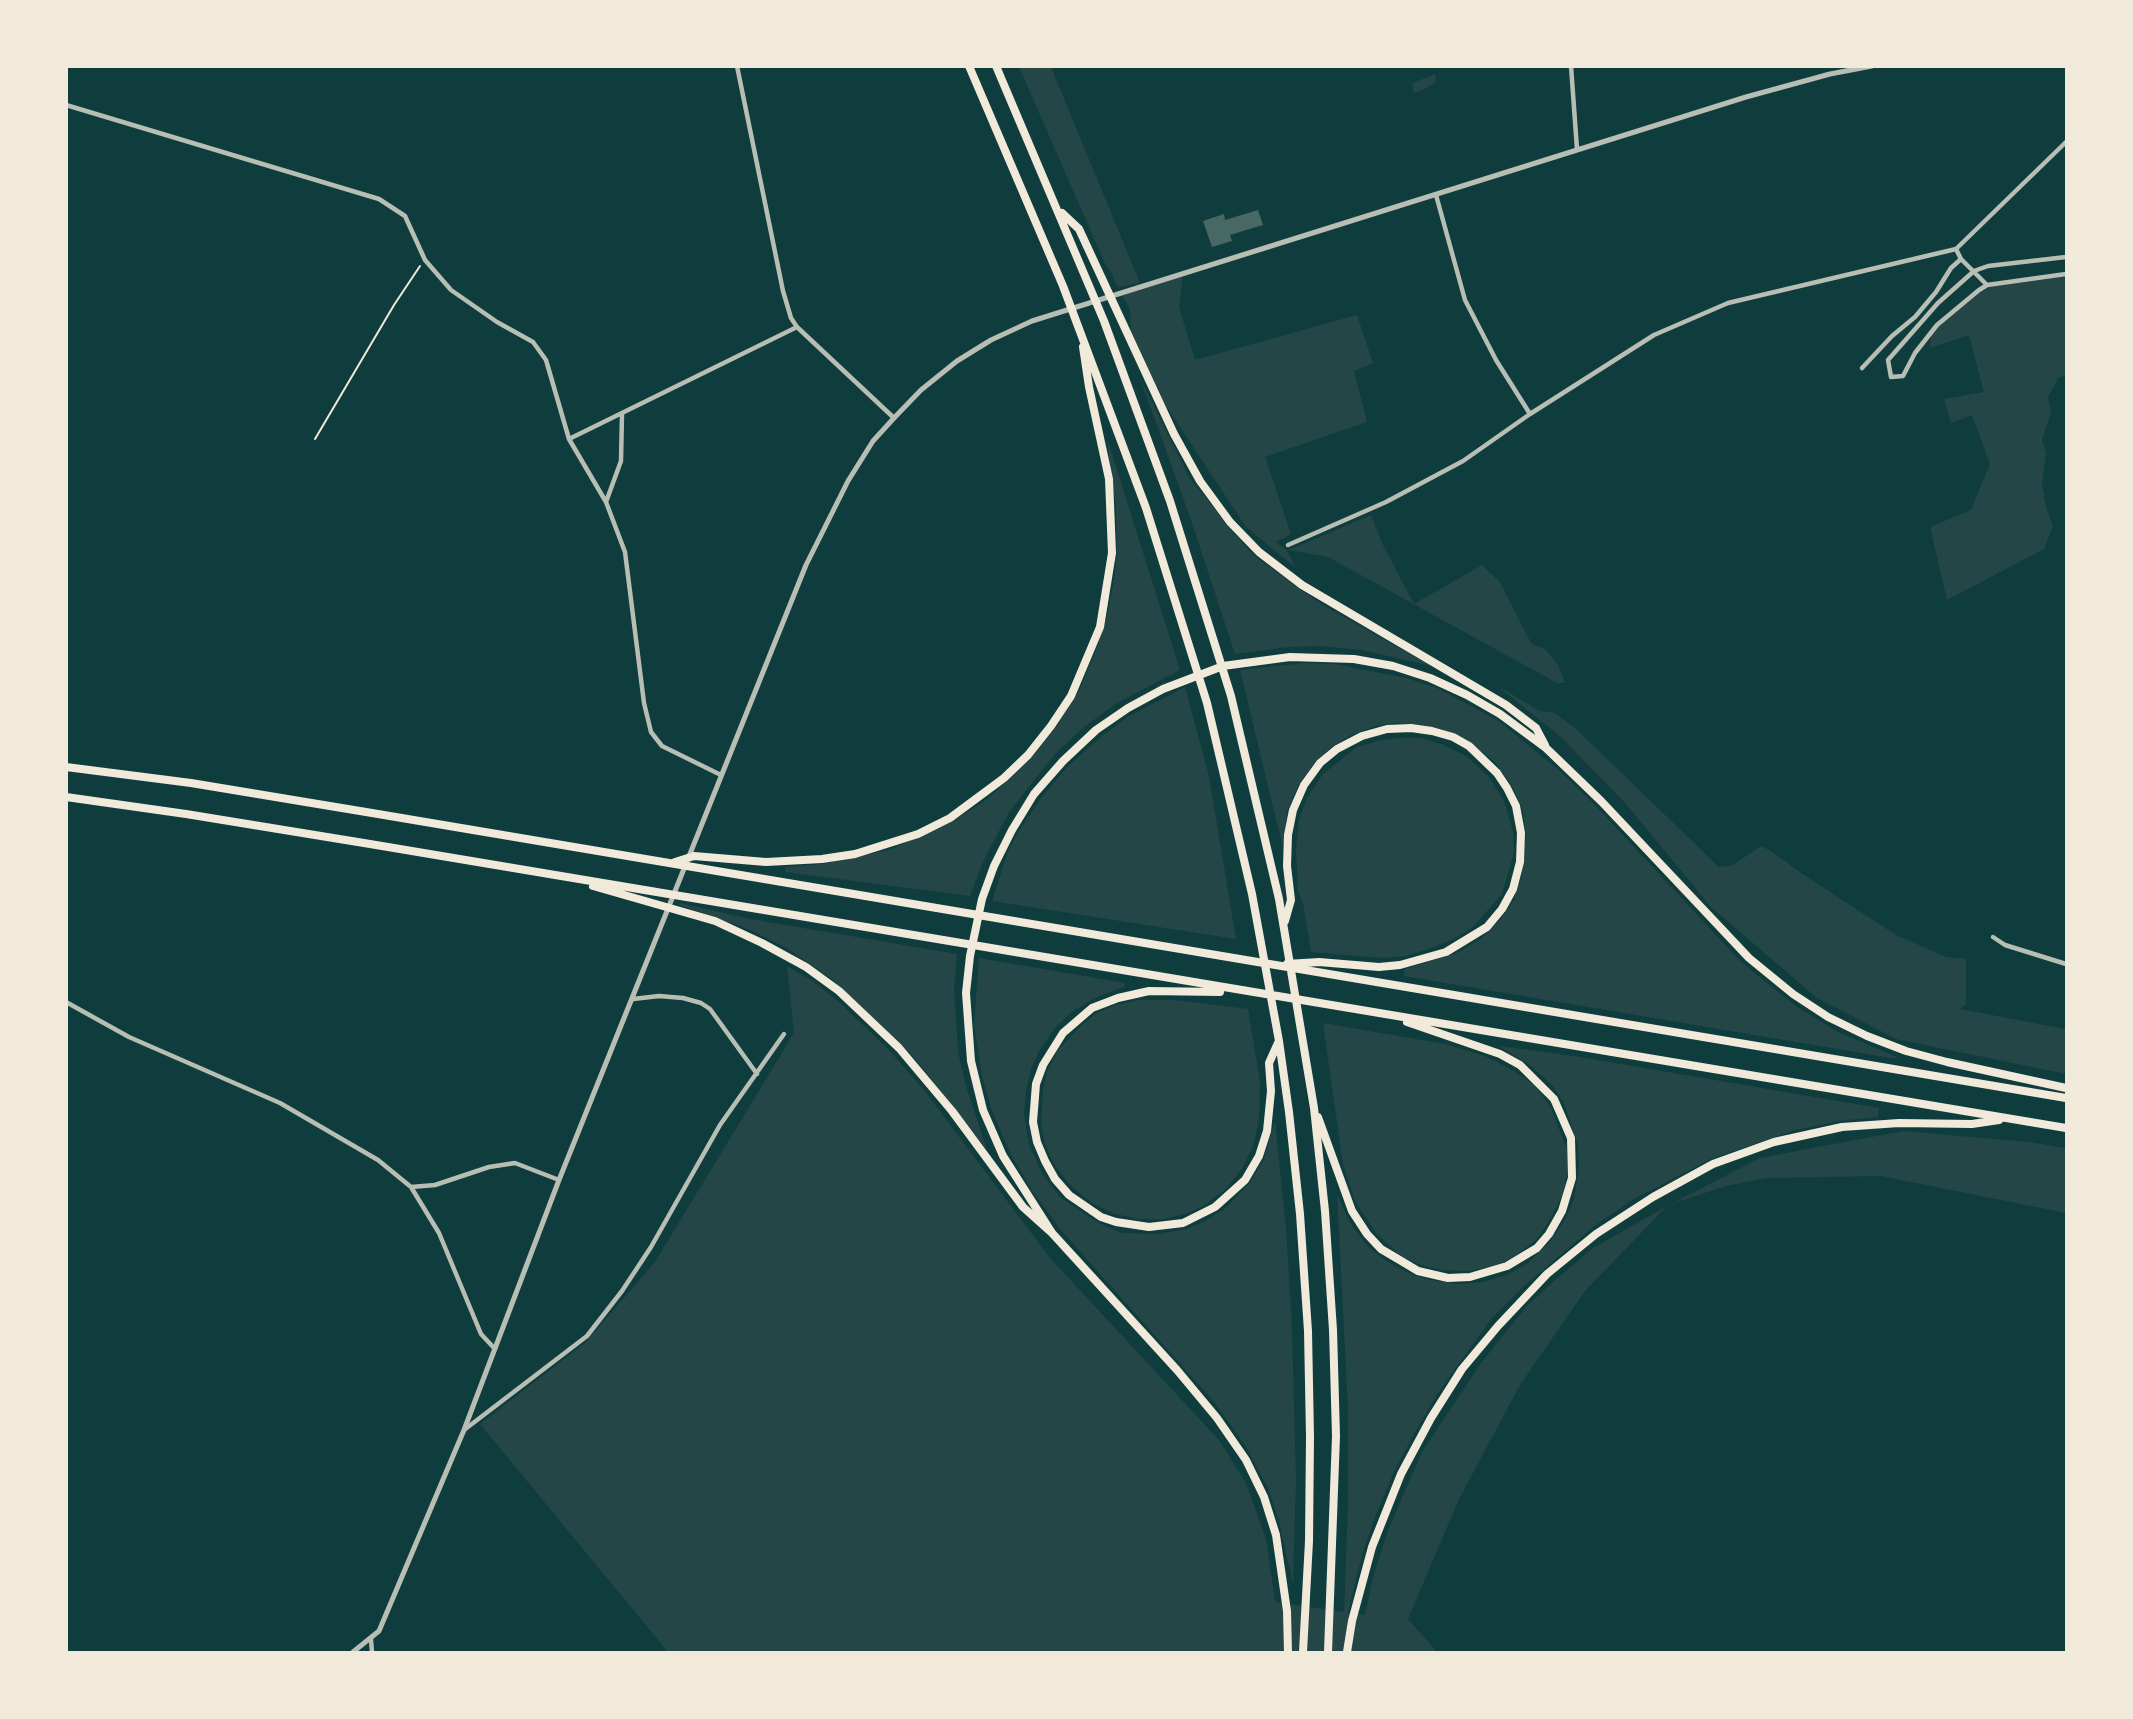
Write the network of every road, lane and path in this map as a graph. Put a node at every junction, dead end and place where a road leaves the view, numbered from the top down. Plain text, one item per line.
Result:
1 (737, 66) edge
2 (969, 66) edge
3 (996, 66) edge
4 (1570, 66) edge
5 (1872, 66) edge
6 (66, 105) edge
7 (2067, 142) edge
8 (1577, 149) junction
9 (1436, 195) junction
10 (1058, 210) junction
11 (1956, 249) junction
12 (2067, 257) edge
13 (1961, 258) junction
14 (425, 260) junction
15 (1974, 271) junction
16 (2067, 274) edge
17 (1987, 285) junction
18 (797, 327) junction
19 (1080, 330) junction
20 (1862, 368) dead end
21 (622, 414) junction
22 (1530, 414) junction
23 (894, 418) junction
24 (315, 439) dead end
25 (569, 439) junction
26 (606, 502) junction
27 (1288, 545) dead end
28 (1546, 748) junction
29 (66, 767) edge
30 (721, 775) junction
31 (66, 797) edge
32 (670, 863) junction
33 (574, 879) junction
34 (1284, 925) junction
35 (1993, 937) dead end
36 (2067, 964) edge
37 (1270, 965) junction
38 (1243, 992) junction
39 (632, 999) junction
40 (66, 1002) edge
41 (1392, 1016) junction
42 (784, 1034) dead end
43 (1279, 1041) junction
44 (757, 1074) junction
45 (2067, 1088) edge
46 (2067, 1098) edge
47 (1314, 1108) junction
48 (2008, 1118) junction
49 (2067, 1128) edge
50 (559, 1180) junction
51 (411, 1187) junction
52 (1052, 1233) junction
53 (495, 1349) junction
54 (464, 1430) junction
55 (371, 1640) junction
56 (353, 1653) edge
57 (372, 1653) edge
58 (1289, 1653) edge
59 (1303, 1653) edge
60 (1328, 1653) edge
61 (1347, 1653) edge

1 - 18 street
2 - 19 highway
3 - 10 highway
4 - 8 street
5 - 8 street
6 - 14 street
7 - 11 street
8 - 9 street
9 - 22 street
9 - 23 street
10 - 28 highway
10 - 34 highway
11 - 13 street
11 - 22 street
12 - 15 street
13 - 15 street
13 - 20 street
14 - 24 path
14 - 25 street
15 - 17 street
15 - 17 street
16 - 17 street
18 - 21 street
18 - 23 street
19 - 32 highway
19 - 43 highway
21 - 25 street
21 - 26 street
22 - 27 street
23 - 30 street
25 - 26 street
26 - 30 street
28 - 45 highway
28 - 52 highway
29 - 32 highway
30 - 39 street
31 - 33 highway
32 - 37 highway
33 - 38 highway
33 - 52 highway
34 - 37 highway
34 - 47 highway
35 - 36 street
37 - 46 highway
38 - 41 highway
38 - 43 highway
39 - 44 street
39 - 50 street
40 - 51 street
41 - 47 highway
41 - 48 highway
42 - 44 street
43 - 59 highway
44 - 54 street
47 - 60 highway
48 - 49 highway
48 - 61 highway
50 - 51 street
50 - 53 street
51 - 53 street
52 - 58 highway
53 - 54 street
54 - 55 street
55 - 56 street
55 - 57 street

